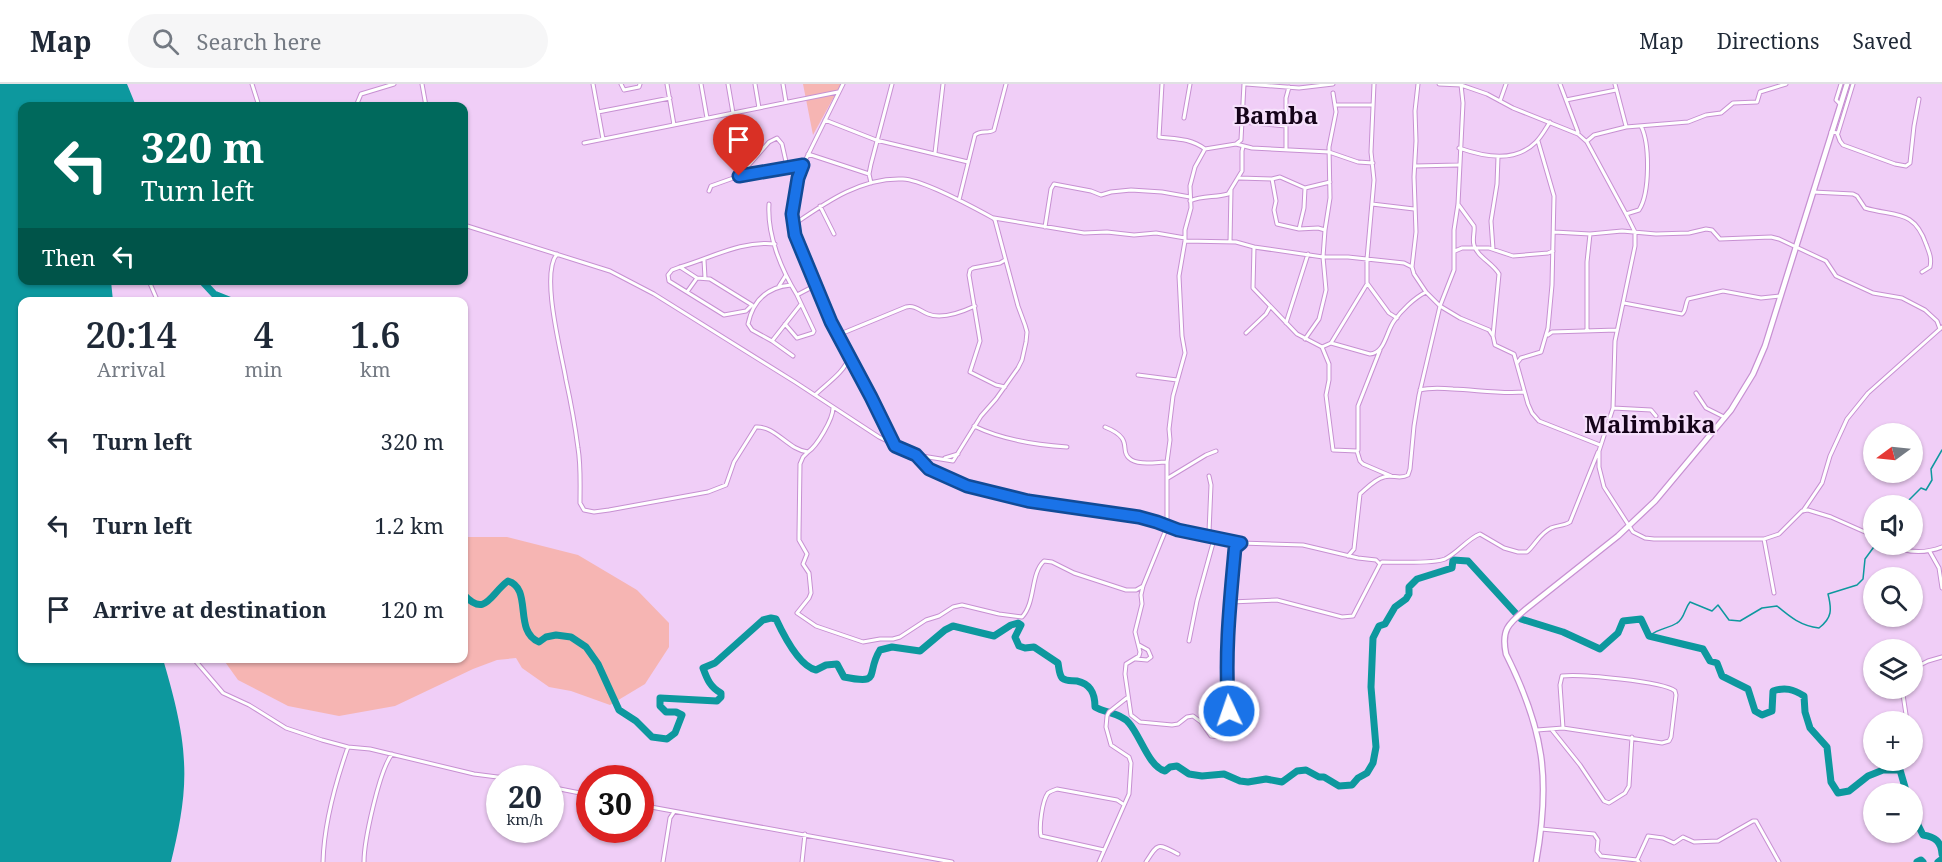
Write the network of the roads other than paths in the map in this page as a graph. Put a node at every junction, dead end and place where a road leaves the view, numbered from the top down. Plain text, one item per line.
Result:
1 (252, 84) edge
2 (394, 84) edge
3 (422, 84) edge
4 (593, 84) edge
5 (621, 84) edge
6 (640, 84) edge
7 (667, 84) edge
8 (701, 84) edge
9 (728, 84) edge
10 (755, 84) edge
11 (783, 84) edge
12 (843, 84) edge
13 (892, 84) edge
14 (943, 84) edge
15 (1006, 84) edge
16 (1162, 84) edge
17 (1191, 84) edge
18 (1245, 84) edge
19 (1333, 84) edge
20 (1374, 84) edge
21 (1418, 84) edge
22 (1439, 84) edge
23 (1506, 84) edge
24 (1560, 84) edge
25 (1615, 84) edge
26 (1786, 84) edge
27 (1841, 84) edge
28 (1847, 84) edge
29 (1853, 84) edge
30 (1274, 85) edge
31 (1459, 85) edge
32 (1289, 87) junction
33 (1616, 90) junction
34 (839, 92) junction
35 (1333, 93) dead end
36 (670, 98) junction
37 (1919, 99) dead end
38 (1566, 100) junction
39 (1500, 101) junction
40 (258, 102) edge
41 (357, 102) edge
42 (425, 102) edge
43 (786, 102) junction
44 (1841, 104) junction
45 (1335, 105) junction
46 (1373, 105) junction
47 (759, 108) junction
48 (598, 112) junction
49 (733, 113) junction
50 (707, 118) junction
51 (1184, 118) dead end
52 (825, 120) junction
53 (1243, 122) junction
54 (1550, 122) junction
55 (674, 125) junction
56 (1287, 126) junction
57 (1641, 126) junction
58 (1626, 127) junction
59 (1834, 133) junction
60 (1578, 134) junction
61 (603, 139) junction
62 (876, 140) junction
63 (1538, 141) junction
64 (1587, 142) junction
65 (584, 143) dead end
66 (1236, 144) junction
67 (1243, 147) junction
68 (1459, 148) junction
69 (1205, 149) junction
70 (1286, 150) junction
71 (1329, 152) junction
72 (935, 153) junction
73 (808, 154) junction
74 (1498, 157) junction
75 (968, 162) junction
76 (1373, 163) junction
77 (803, 165) junction
78 (1458, 165) junction
79 (787, 166) junction
80 (1414, 166) junction
81 (869, 174) junction
82 (739, 176) junction
83 (1239, 178) junction
84 (1272, 179) junction
85 (1330, 182) junction
86 (871, 183) junction
87 (1305, 188) junction
88 (1231, 189) junction
89 (709, 190) dead end
90 (1813, 192) junction
91 (1190, 199) junction
92 (959, 200) junction
93 (769, 204) dead end
94 (1372, 204) junction
95 (1458, 204) junction
96 (820, 206) junction
97 (1414, 209) junction
98 (1626, 214) junction
99 (993, 218) junction
100 (793, 225) junction
101 (468, 226) edge
102 (1045, 227) junction
103 (1299, 229) junction
104 (1325, 230) junction
105 (1554, 232) junction
106 (1635, 232) junction
107 (834, 234) dead end
108 (1590, 234) junction
109 (1185, 240) junction
110 (1230, 242) junction
111 (775, 244) junction
112 (1254, 247) junction
113 (1475, 248) junction
114 (1794, 248) junction
115 (1493, 249) junction
116 (1553, 251) junction
117 (1455, 252) junction
118 (556, 254) junction
119 (1308, 254) junction
120 (1323, 257) junction
121 (1367, 259) junction
122 (704, 260) junction
123 (1005, 260) junction
124 (680, 267) junction
125 (1412, 267) junction
126 (1922, 272) dead end
127 (786, 275) junction
128 (697, 278) junction
129 (705, 278) junction
130 (1367, 283) junction
131 (790, 285) junction
132 (816, 285) junction
133 (779, 286) junction
134 (687, 292) junction
135 (1426, 292) junction
136 (796, 295) junction
137 (1780, 296) junction
138 (1623, 303) junction
139 (801, 304) junction
140 (753, 306) junction
141 (975, 306) junction
142 (1440, 306) junction
143 (1270, 307) junction
144 (1397, 318) junction
145 (1286, 323) junction
146 (785, 324) junction
147 (1941, 328) edge
148 (1587, 330) junction
149 (1617, 330) junction
150 (1246, 333) dead end
151 (838, 335) junction
152 (1493, 336) junction
153 (1546, 336) junction
154 (1305, 339) junction
155 (772, 341) junction
156 (1331, 344) junction
157 (1322, 347) junction
158 (1380, 350) junction
159 (848, 353) junction
160 (793, 356) dead end
161 (1517, 363) junction
162 (1138, 375) dead end
163 (1177, 380) junction
164 (1005, 387) junction
165 (1420, 390) junction
166 (1524, 392) junction
167 (1696, 393) dead end
168 (815, 395) junction
169 (833, 408) junction
170 (1613, 408) junction
171 (840, 412) junction
172 (833, 414) junction
173 (1656, 416) dead end
174 (1726, 418) junction
175 (975, 426) junction
176 (1105, 427) dead end
177 (895, 446) junction
178 (1600, 446) junction
179 (1067, 447) dead end
180 (1216, 451) dead end
181 (1599, 451) junction
182 (808, 452) junction
183 (1358, 452) junction
184 (916, 455) junction
185 (1167, 462) junction
186 (1209, 476) dead end
187 (1391, 476) junction
188 (1168, 478) junction
189 (1802, 511) junction
190 (1630, 526) junction
191 (1167, 527) junction
192 (1863, 532) edge
193 (1214, 538) junction
194 (1764, 538) junction
195 (1241, 543) junction
196 (1942, 547) edge
197 (1923, 551) edge
198 (1930, 552) junction
199 (1348, 556) junction
200 (1380, 564) junction
201 (1143, 585) junction
202 (1942, 588) edge
203 (1774, 593) dead end
204 (1231, 602) junction
205 (1189, 641) dead end
206 (1138, 645) junction
207 (1942, 657) edge
208 (1136, 659) junction
209 (197, 663) edge
210 (1923, 664) edge
211 (1128, 697) junction
212 (1563, 728) junction
213 (1537, 730) junction
214 (1552, 730) junction
215 (1632, 737) junction
216 (348, 747) junction
217 (392, 754) junction
218 (486, 776) edge
219 (1124, 806) junction
220 (654, 807) edge
221 (675, 811) junction
222 (1541, 829) junction
223 (805, 834) junction
224 (1104, 850) junction
225 (1178, 854) dead end
226 (1638, 861) edge
227 (323, 862) edge
228 (364, 862) edge
229 (663, 862) edge
230 (802, 862) edge
231 (952, 862) edge
232 (1099, 862) edge
233 (1146, 862) edge
234 (1536, 862) edge
235 (1779, 862) edge

1 - 40 street
2 - 41 street
3 - 42 street
4 - 48 street
5 - 6 street
7 - 36 street
8 - 50 street
9 - 49 street
10 - 47 street
11 - 43 street
12 - 34 street
13 - 62 street
14 - 72 street
15 - 75 street
16 - 69 street
17 - 51 street
18 - 30 street
18 - 53 street
19 - 32 street
20 - 46 street
21 - 80 street
22 - 31 street
23 - 39 street
24 - 38 street
25 - 33 street
26 - 57 street
27 - 44 street
28 - 44 main road
29 - 59 street
30 - 32 street
31 - 39 street
31 - 68 street
32 - 56 street
33 - 38 street
33 - 58 street
34 - 43 street
34 - 52 street
35 - 45 street
36 - 48 street
36 - 55 street
37 - 59 street
38 - 60 street
39 - 54 street
43 - 47 street
44 - 59 main road
45 - 46 street
45 - 71 street
46 - 76 street
47 - 49 street
48 - 61 street
49 - 50 street
50 - 55 street
52 - 62 street
52 - 73 street
53 - 56 street
53 - 66 street
54 - 60 street
54 - 63 street
55 - 61 street
56 - 70 street
57 - 58 street
57 - 98 street
58 - 64 street
59 - 90 main road
60 - 64 street
61 - 65 street
62 - 72 street
62 - 81 street
63 - 74 street
63 - 105 street
64 - 98 street
66 - 67 street
66 - 69 street
67 - 70 street
67 - 83 street
68 - 74 street
68 - 78 street
69 - 91 street
70 - 71 street
71 - 76 street
71 - 85 street
72 - 75 street
73 - 77 street
73 - 81 street
74 - 115 street
75 - 92 street
76 - 94 street
77 - 79 street
77 - 100 street
78 - 80 street
78 - 95 street
79 - 82 street
79 - 82 street
80 - 97 street
81 - 86 street
82 - 89 street
83 - 84 street
83 - 88 street
84 - 87 street
84 - 103 street
85 - 87 street
85 - 104 street
86 - 92 street
86 - 96 street
87 - 103 street
88 - 91 street
88 - 110 street
90 - 114 main road
90 - 126 street
91 - 102 street
91 - 109 street
92 - 99 street
93 - 111 street
94 - 97 street
94 - 121 street
95 - 113 street
95 - 117 street
96 - 100 street
96 - 107 street
97 - 125 street
98 - 106 street
99 - 102 street
99 - 123 street
100 - 132 street
101 - 118 street
102 - 109 street
103 - 104 street
104 - 120 street
105 - 108 street
105 - 116 street
106 - 108 street
106 - 114 street
106 - 138 street
108 - 148 street
109 - 110 street
109 - 163 street
110 - 112 street
111 - 122 street
111 - 127 street
112 - 119 street
112 - 143 street
113 - 115 street
113 - 117 street
113 - 152 street
114 - 137 main road
114 - 147 street
115 - 116 street
116 - 153 street
117 - 142 street
118 - 168 street
118 - 182 street
119 - 120 street
119 - 145 street
120 - 121 street
120 - 154 street
121 - 125 street
121 - 130 street
122 - 124 street
122 - 129 street
123 - 141 street
123 - 164 street
124 - 128 street
124 - 134 street
125 - 135 street
127 - 131 street
127 - 133 street
128 - 129 street
128 - 134 street
129 - 140 street
130 - 144 street
130 - 156 street
131 - 133 street
131 - 136 street
132 - 136 street
132 - 151 street
133 - 140 street
134 - 140 street
135 - 142 street
135 - 144 street
136 - 139 street
137 - 138 street
137 - 174 main road
138 - 149 street
139 - 146 street
139 - 146 street
140 - 155 street
141 - 151 street
141 - 164 street
142 - 152 street
142 - 165 street
143 - 145 street
143 - 150 street
144 - 158 street
145 - 154 street
146 - 155 street
147 - 189 street
148 - 149 street
148 - 153 street
149 - 170 street
151 - 159 street
152 - 161 street
153 - 161 street
154 - 157 street
155 - 160 street
156 - 157 street
156 - 158 street
157 - 183 street
158 - 183 street
159 - 168 street
159 - 177 street
161 - 166 street
162 - 163 street
163 - 185 street
164 - 175 street
165 - 166 street
165 - 187 street
166 - 178 street
167 - 174 street
168 - 169 street
169 - 171 street
169 - 172 street
170 - 173 street
170 - 178 street
171 - 172 street
171 - 177 street
172 - 182 street
174 - 190 main road
175 - 179 street
175 - 184 street
176 - 185 street
177 - 184 street
178 - 181 street
180 - 188 street
181 - 190 street
181 - 200 street
182 - 201 street
183 - 187 street
184 - 191 street
185 - 188 street
186 - 193 street
187 - 199 street
188 - 191 street
189 - 192 street
189 - 194 street
190 - 194 street
190 - 213 main road
191 - 193 street
191 - 201 street
193 - 195 street
193 - 205 street
194 - 203 street
195 - 199 street
195 - 204 street
196 - 198 street
197 - 198 street
198 - 202 street
199 - 200 street
200 - 204 street
201 - 206 street
204 - 211 street
206 - 208 street
206 - 208 street
207 - 210 street
208 - 211 street
209 - 216 street
211 - 219 street
212 - 214 street
212 - 215 street
212 - 215 street
213 - 214 street
213 - 222 main road
214 - 215 street
216 - 217 street
216 - 227 street
217 - 218 street
217 - 228 street
219 - 224 street
219 - 224 street
220 - 221 street
221 - 223 street
221 - 229 street
222 - 226 street
222 - 234 main road
223 - 230 street
223 - 231 street
224 - 232 street
225 - 233 street
226 - 235 street

